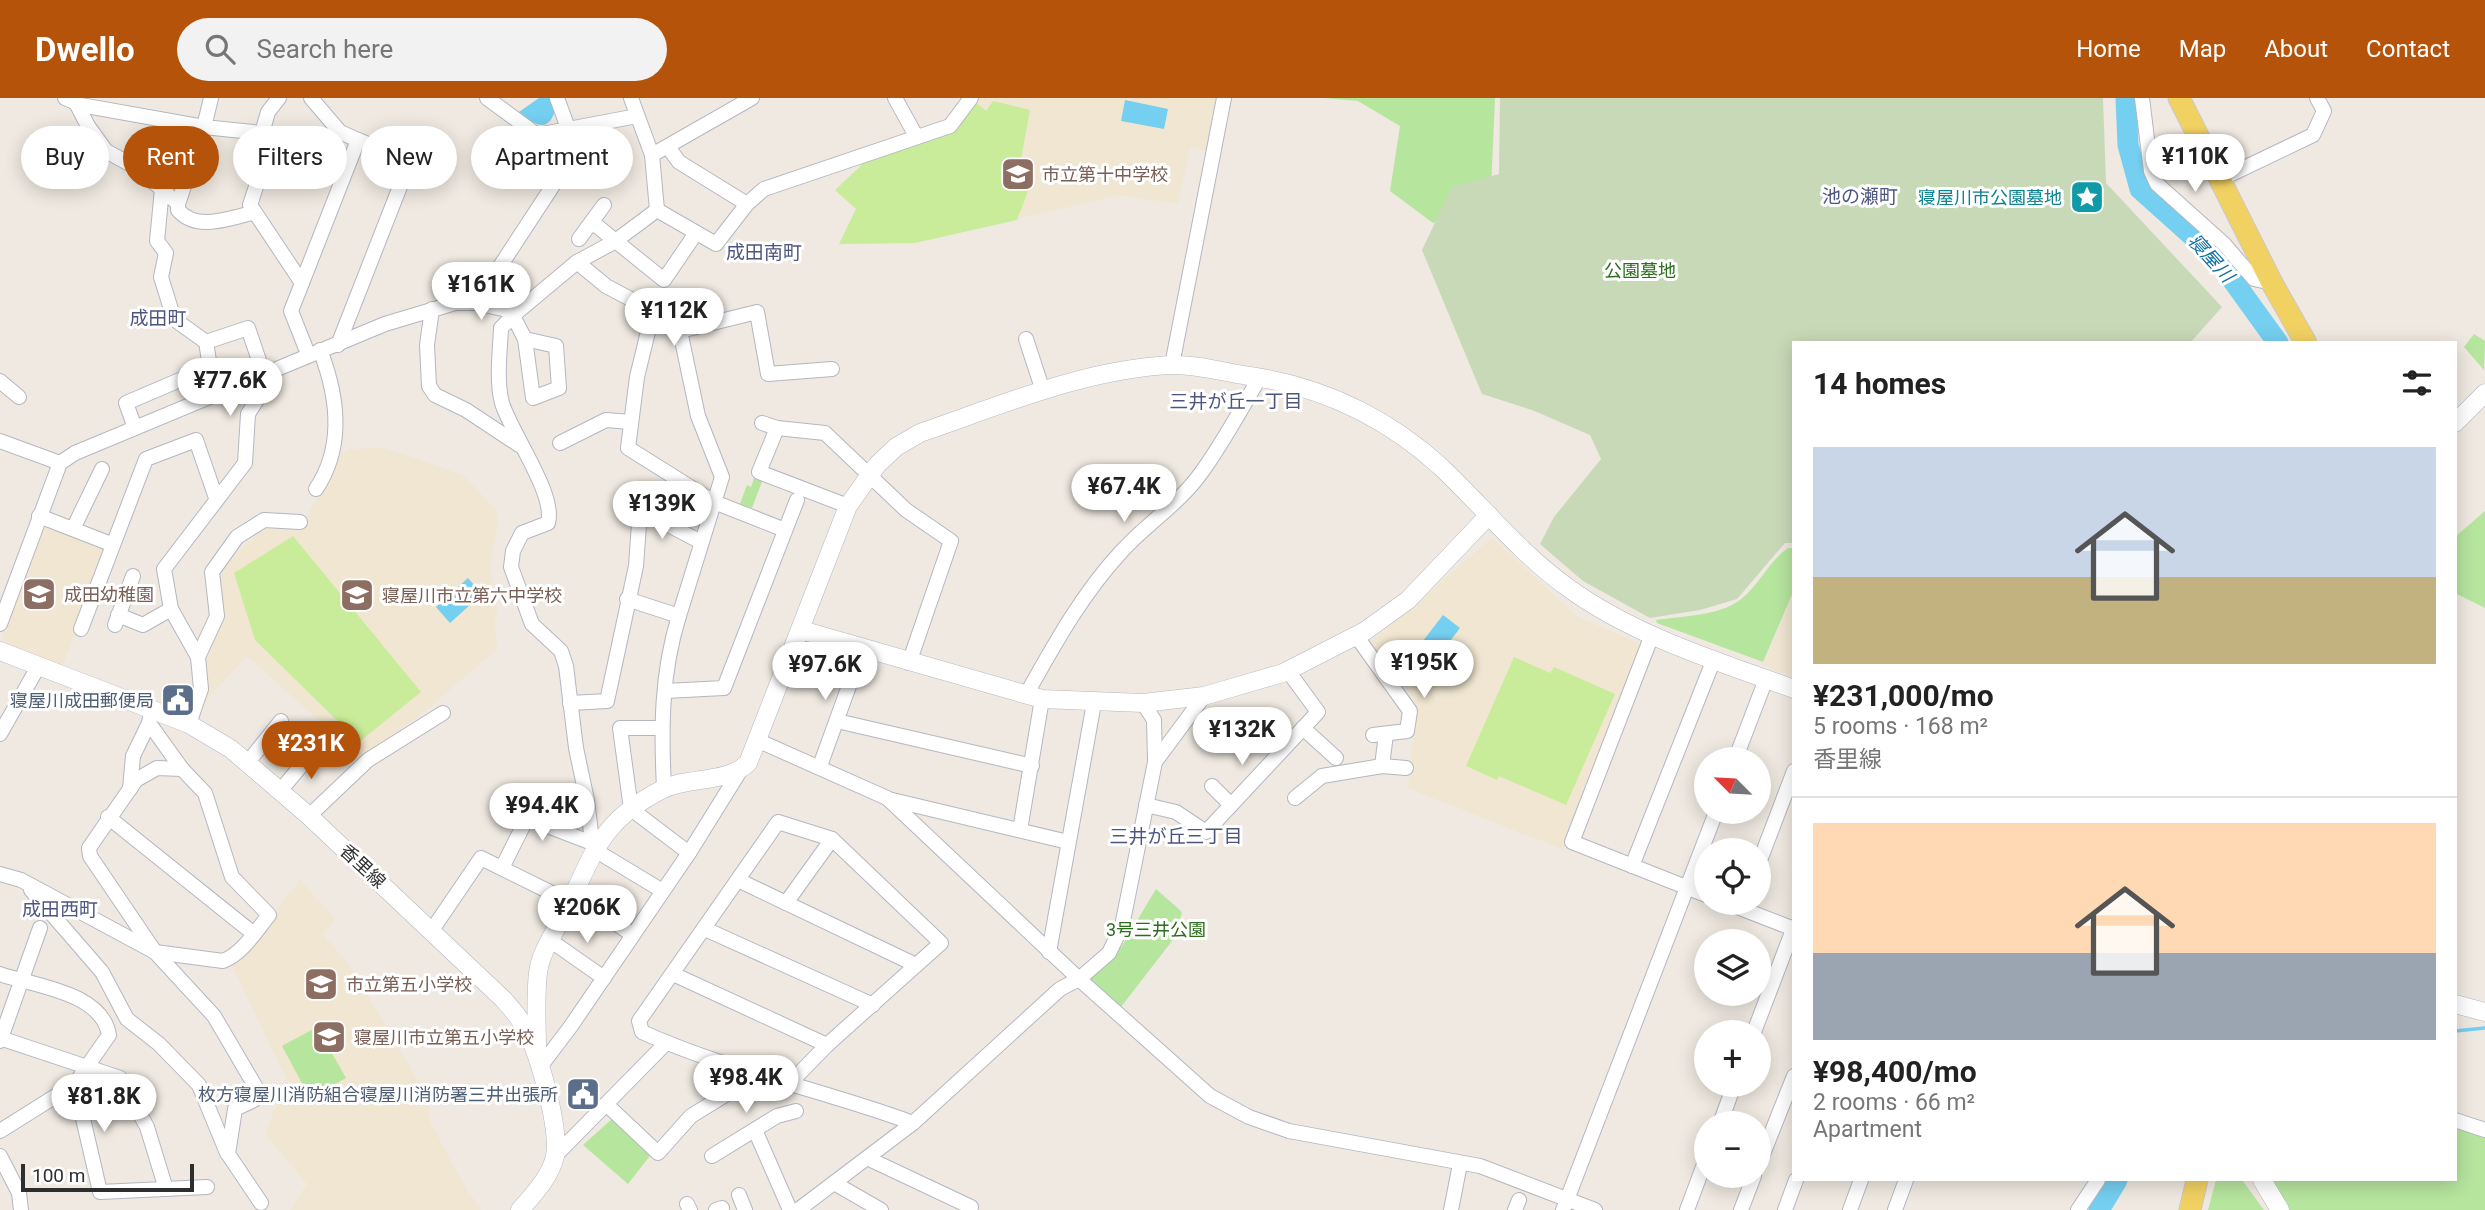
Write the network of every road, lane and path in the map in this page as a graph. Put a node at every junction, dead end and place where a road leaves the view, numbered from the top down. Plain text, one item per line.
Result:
1 (211, 98) edge
2 (279, 98) edge
3 (311, 98) edge
4 (486, 98) edge
5 (557, 98) edge
6 (631, 98) edge
7 (752, 98) edge
8 (895, 98) edge
9 (971, 98) edge
10 (1224, 98) edge
11 (2142, 98) edge
12 (2179, 98) edge
13 (2317, 98) edge
14 (71, 100) edge
15 (636, 116) junction
16 (199, 126) edge
17 (204, 126) edge
18 (264, 126) edge
19 (525, 126) edge
20 (567, 126) edge
21 (579, 126) edge
22 (916, 136) junction
23 (358, 140) junction
24 (668, 146) junction
25 (652, 155) junction
26 (123, 160) edge
27 (347, 167) edge
28 (2219, 180) junction
29 (162, 189) joint
30 (183, 189) edge
31 (256, 189) edge
32 (338, 189) edge
33 (551, 189) edge
34 (178, 204) junction
35 (747, 204) junction
36 (604, 205) dead end
37 (657, 210) junction
38 (253, 213) junction
39 (592, 222) junction
40 (696, 233) junction
41 (579, 239) dead end
42 (614, 242) junction
43 (577, 262) junction
44 (302, 283) junction
45 (2272, 283) junction
46 (476, 303) junction
47 (432, 309) junction
48 (653, 311) junction
49 (515, 314) junction
50 (680, 331) junction
51 (525, 339) dead end
52 (1026, 339) dead end
53 (2305, 341) edge
54 (206, 342) junction
55 (338, 345) junction
56 (314, 352) junction
57 (1172, 365) junction
58 (832, 369) dead end
59 (264, 373) junction
60 (1260, 377) junction
61 (0, 381) edge
62 (1042, 391) junction
63 (2485, 393) edge
64 (19, 397) dead end
65 (2457, 421) edge
66 (631, 422) junction
67 (762, 423) dead end
68 (135, 428) junction
69 (777, 428) junction
70 (0, 441) edge
71 (560, 443) dead end
72 (519, 446) junction
73 (60, 463) junction
74 (102, 469) dead end
75 (869, 475) junction
76 (316, 489) dead end
77 (216, 498) junction
78 (797, 500) dead end
79 (714, 502) junction
80 (848, 506) junction
81 (1489, 515) junction
82 (39, 516) junction
83 (300, 522) dead end
84 (73, 529) junction
85 (785, 530) junction
86 (701, 542) junction
87 (111, 544) junction
88 (134, 576) dead end
89 (628, 599) junction
90 (171, 609) junction
91 (679, 616) junction
92 (0, 624) edge
93 (81, 629) dead end
94 (801, 630) junction
95 (1652, 635) junction
96 (1356, 636) junction
97 (862, 650) junction
98 (0, 651) edge
99 (198, 657) junction
100 (1714, 659) junction
101 (909, 663) junction
102 (38, 667) junction
103 (1288, 671) junction
104 (1766, 679) junction
105 (1792, 688) edge
106 (665, 691) junction
107 (1204, 696) junction
108 (1034, 697) junction
109 (570, 703) junction
110 (1094, 703) junction
111 (1143, 703) junction
112 (443, 713) dead end
113 (150, 716) junction
114 (281, 721) dead end
115 (837, 721) junction
116 (189, 724) junction
117 (1303, 728) junction
118 (661, 729) junction
119 (0, 734) edge
120 (759, 741) junction
121 (1740, 747) edge
122 (316, 748) dead end
123 (1336, 758) dead end
124 (248, 762) junction
125 (1155, 762) junction
126 (820, 766) junction
127 (1031, 766) junction
128 (1382, 766) junction
129 (1406, 768) dead end
130 (182, 769) junction
131 (740, 771) junction
132 (1792, 776) edge
133 (1212, 786) dead end
134 (130, 789) junction
135 (664, 789) junction
136 (280, 791) junction
137 (1295, 798) dead end
138 (887, 799) junction
139 (1231, 804) junction
140 (1146, 805) junction
141 (631, 809) junction
142 (309, 816) junction
143 (108, 817) junction
144 (1711, 824) edge
145 (1020, 830) junction
146 (1769, 838) edge
147 (832, 839) junction
148 (1068, 842) junction
149 (593, 846) junction
150 (689, 853) junction
151 (1632, 866) junction
152 (502, 868) junction
153 (0, 874) edge
154 (21, 880) junction
155 (738, 880) junction
156 (1687, 888) junction
157 (661, 890) junction
158 (1694, 891) edge
159 (572, 898) junction
160 (786, 903) junction
161 (1763, 915) edge
162 (1792, 927) edge
163 (40, 928) dead end
164 (705, 929) junction
165 (432, 930) junction
166 (1792, 933) edge
167 (254, 934) junction
168 (633, 935) junction
169 (551, 941) junction
170 (155, 952) junction
171 (1049, 952) junction
172 (916, 965) junction
173 (0, 974) edge
174 (673, 974) junction
175 (604, 978) junction
176 (1079, 979) junction
177 (20, 981) junction
178 (873, 1005) junction
179 (2457, 1005) edge
180 (2485, 1012) edge
181 (1759, 1020) edge
182 (0, 1039) edge
183 (666, 1043) junction
184 (827, 1045) junction
185 (538, 1060) junction
186 (85, 1069) junction
187 (761, 1073) junction
188 (1792, 1081) edge
189 (791, 1082) junction
190 (75, 1084) junction
191 (606, 1104) junction
192 (796, 1111) dead end
193 (2457, 1121) edge
194 (913, 1123) junction
195 (755, 1130) junction
196 (2485, 1130) edge
197 (0, 1131) edge
198 (1771, 1134) edge
199 (228, 1154) junction
200 (0, 1156) edge
201 (555, 1156) junction
202 (712, 1156) dead end
203 (867, 1157) junction
204 (1460, 1164) junction
205 (0, 1181) edge
206 (1796, 1181) edge
207 (1861, 1181) edge
208 (1906, 1181) edge
209 (2097, 1181) edge
210 (2197, 1181) edge
211 (2263, 1181) edge
212 (834, 1183) junction
213 (14, 1187) junction
214 (207, 1187) dead end
215 (1695, 1188) edge
216 (1749, 1188) edge
217 (166, 1189) junction
218 (739, 1195) dead end
219 (261, 1203) dead end
220 (1565, 1204) edge
221 (971, 1207) dead end
222 (21, 1210) edge
223 (520, 1210) edge
224 (745, 1210) edge
225 (790, 1210) edge
226 (798, 1210) edge
227 (881, 1210) edge
228 (1451, 1210) edge
229 (1595, 1210) edge
230 (1687, 1210) edge
231 (1741, 1210) edge
232 (1784, 1210) edge
233 (1850, 1210) edge
234 (1895, 1210) edge
235 (2078, 1210) edge
236 (2190, 1210) edge
237 (2280, 1210) edge

1 - 17 street
2 - 18 street
3 - 23 street
4 - 19 street
5 - 20 street
6 - 15 street
7 - 24 street
8 - 22 street
9 - 22 street
10 - 57 street
11 - 45 street
12 - 28 main road
13 - 28 street
14 - 16 street
14 - 26 street
15 - 21 street
15 - 25 street
22 - 35 street
23 - 27 street
23 - 55 street
24 - 25 street
24 - 35 street
25 - 37 street
28 - 45 main road
29 - 34 street
29 - 54 street
30 - 34 street
31 - 38 street
32 - 44 street
33 - 46 street
34 - 38 street
35 - 40 street
36 - 39 street
37 - 40 street
37 - 42 street
38 - 44 street
39 - 41 street
39 - 42 street
40 - 42 street
42 - 43 street
43 - 48 street
43 - 49 street
44 - 56 street
45 - 53 main road
46 - 47 street
46 - 49 street
47 - 55 street
47 - 72 street
48 - 50 street
48 - 66 street
49 - 51 street
49 - 72 street
50 - 58 street
50 - 79 street
52 - 62 street
54 - 59 street
54 - 68 street
55 - 56 street
56 - 59 street
56 - 76 street
57 - 60 street
57 - 62 street
59 - 68 street
59 - 77 street
60 - 81 street
60 - 108 street
61 - 64 street
62 - 75 street
63 - 65 street
66 - 71 street
66 - 79 street
67 - 69 street
68 - 73 street
69 - 75 street
69 - 80 street
70 - 73 street
72 - 109 street
73 - 82 street
74 - 84 street
75 - 80 street
75 - 101 street
77 - 87 street
77 - 90 street
78 - 85 street
79 - 85 street
79 - 86 street
80 - 94 street
81 - 95 street
81 - 96 street
82 - 84 street
82 - 92 street
83 - 99 street
84 - 87 street
85 - 106 street
86 - 89 street
86 - 91 street
87 - 93 street
88 - 90 street
89 - 91 street
89 - 109 street
90 - 99 street
91 - 106 street
94 - 97 street
94 - 120 street
95 - 100 street
95 - 151 street
96 - 103 street
96 - 128 street
97 - 101 street
97 - 115 street
98 - 102 street, 香里線
99 - 116 street
100 - 104 street
100 - 151 street
101 - 108 street
102 - 113 street, 香里線
102 - 119 street
103 - 107 street
103 - 117 street
104 - 105 street
104 - 121 street
106 - 118 street
107 - 111 street
107 - 125 street
108 - 110 street
108 - 127 street
109 - 149 street
110 - 111 street
110 - 148 street
111 - 125 street
112 - 142 street
113 - 116 street, 香里線
113 - 130 street
113 - 134 street
114 - 124 street
115 - 126 street
115 - 127 street
116 - 124 street, 香里線
117 - 123 street
117 - 139 street
118 - 135 street
118 - 141 street
120 - 126 street
120 - 131 street
122 - 136 street
124 - 136 street, 香里線
125 - 140 street
126 - 138 street
127 - 145 street
128 - 129 street
128 - 137 street
130 - 134 street
130 - 167 street
131 - 135 street
131 - 150 street
132 - 146 street
133 - 139 street
134 - 143 street
135 - 141 street
136 - 142 street, 香里線
138 - 145 street
138 - 171 street
139 - 140 street
140 - 176 street
141 - 149 street
141 - 150 street
142 - 165 street, 香里線
143 - 167 street
143 - 170 street
144 - 156 street
145 - 148 street
147 - 155 street
147 - 160 street
147 - 172 street
148 - 171 street
149 - 152 street
149 - 157 street
149 - 159 street
150 - 157 street
151 - 156 street
152 - 159 street
152 - 165 street
153 - 154 street
154 - 170 street
154 - 199 street
155 - 160 street
155 - 164 street
156 - 158 street
156 - 220 street
157 - 168 street
159 - 168 street
159 - 169 street
160 - 172 street
161 - 162 street
163 - 177 street
164 - 174 street
164 - 178 street
165 - 185 street, 香里線
166 - 181 street
167 - 170 street
168 - 175 street
169 - 175 street
169 - 185 street
170 - 199 street
171 - 176 street
172 - 178 street
173 - 177 street
174 - 183 street
174 - 184 street
175 - 185 street
176 - 194 street
176 - 204 street
177 - 182 street
177 - 186 street
178 - 184 street
179 - 180 street
182 - 186 street
183 - 187 street
183 - 191 street
184 - 189 street
185 - 201 street, 香里線
186 - 190 street
186 - 217 street
187 - 189 street
187 - 191 street
188 - 198 street
189 - 194 street
190 - 197 street
190 - 217 street
191 - 201 street
192 - 195 street
193 - 196 street
194 - 203 street
195 - 202 street
195 - 225 street
199 - 219 street
200 - 213 street
201 - 223 street
203 - 212 street
203 - 221 street
204 - 220 street
204 - 228 street
205 - 213 street
206 - 232 street
207 - 233 street
208 - 234 street
209 - 235 street
210 - 236 main road
211 - 237 street
212 - 226 street
212 - 227 street
213 - 222 street
214 - 217 street
215 - 230 street
216 - 231 street
218 - 224 street
220 - 229 street

